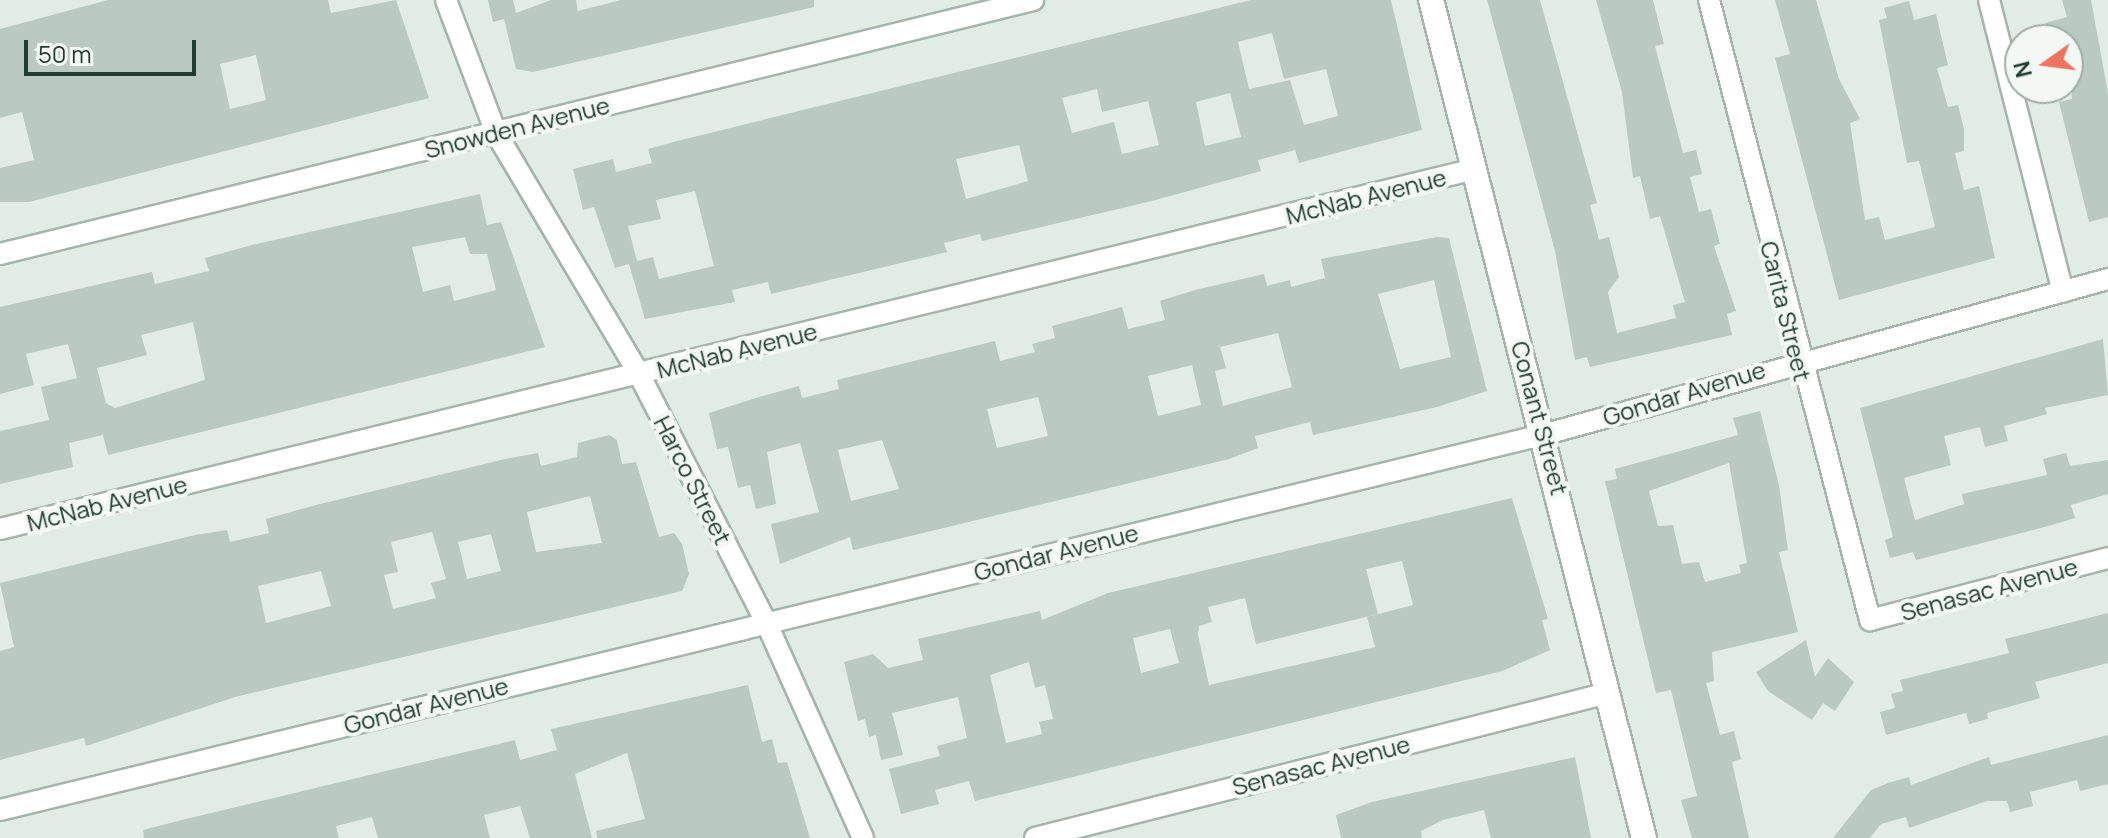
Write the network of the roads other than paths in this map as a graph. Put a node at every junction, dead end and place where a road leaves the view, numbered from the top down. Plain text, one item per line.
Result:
1 (446, 0) edge
2 (1033, 0) edge
3 (1431, 0) edge
4 (1709, 0) edge
5 (1989, 0) edge
6 (496, 133) junction
7 (1474, 169) junction
8 (0, 254) edge
9 (2108, 279) edge
10 (2063, 292) junction
11 (1798, 359) junction
12 (639, 374) junction
13 (1546, 434) junction
14 (0, 529) edge
15 (2108, 558) edge
16 (1870, 620) joint
17 (766, 622) junction
18 (1608, 693) junction
19 (0, 810) edge
20 (863, 838) edge
21 (1035, 838) edge
22 (1644, 838) edge

1 - 6 street, Harco Street
2 - 6 street, Snowden Avenue
3 - 7 street, Conant Street
4 - 11 street, Carita Street
5 - 10 street
6 - 8 street, Snowden Avenue
6 - 12 street, Harco Street
7 - 12 street, McNab Avenue
7 - 13 street, Conant Street
9 - 10 street, Gondar Avenue
10 - 11 street, Gondar Avenue
11 - 13 street, Gondar Avenue
11 - 16 street, Carita Street
12 - 14 street, McNab Avenue
12 - 17 street, Harco Street
13 - 17 street, Gondar Avenue
13 - 18 street, Conant Street
15 - 16 street, Senasac Avenue
17 - 19 street, Gondar Avenue
17 - 20 street, Harco Street
18 - 21 street, Senasac Avenue
18 - 22 street, Conant Street

